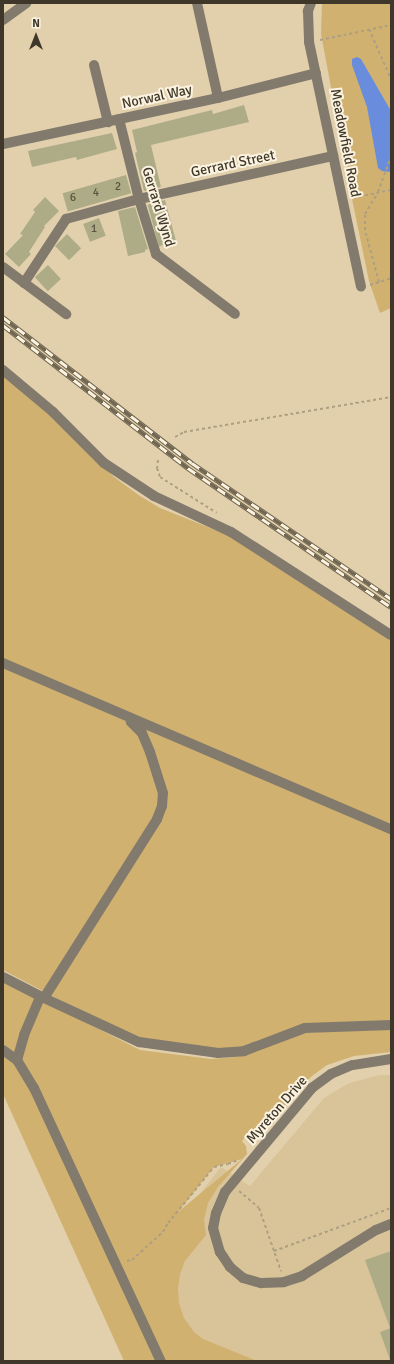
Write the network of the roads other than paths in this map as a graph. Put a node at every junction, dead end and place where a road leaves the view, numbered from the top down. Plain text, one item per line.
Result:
1 (26, 3) edge
2 (197, 3) edge
3 (311, 3) edge
4 (5, 15) edge
5 (94, 65) dead end
6 (316, 73) junction
7 (218, 98) junction
8 (119, 119) junction
9 (108, 122) junction
10 (3, 144) edge
11 (333, 156) junction
12 (139, 199) junction
13 (3, 267) edge
14 (24, 283) junction
15 (361, 287) road end
16 (66, 314) dead end
17 (234, 314) dead end
18 (3, 370) edge
19 (391, 635) edge
20 (3, 663) edge
21 (124, 716) junction
22 (391, 829) edge
23 (3, 977) edge
24 (41, 999) junction
25 (391, 1025) edge
26 (3, 1050) edge
27 (391, 1059) edge
28 (17, 1060) junction
29 (391, 1224) edge
30 (161, 1361) edge

1 - 4 street
2 - 7 street
3 - 6 street, Meadowfield Road
5 - 9 street
6 - 7 street, Norwal Way
6 - 11 street, Meadowfield Road
7 - 8 street, Norwal Way
8 - 9 street, Norwal Way
8 - 12 street, Gerrard Wynd
9 - 10 street, Norwal Way
11 - 12 street, Gerrard Street
11 - 15 street, Meadowfield Road
12 - 14 street, Gerrard Street
12 - 17 street, Gerrard Wynd
13 - 14 street
14 - 16 street
18 - 19 street
20 - 21 street
21 - 22 street
21 - 24 street
23 - 24 street
24 - 25 street
24 - 28 street
26 - 28 street
27 - 29 street, Myreton Drive
28 - 30 street

